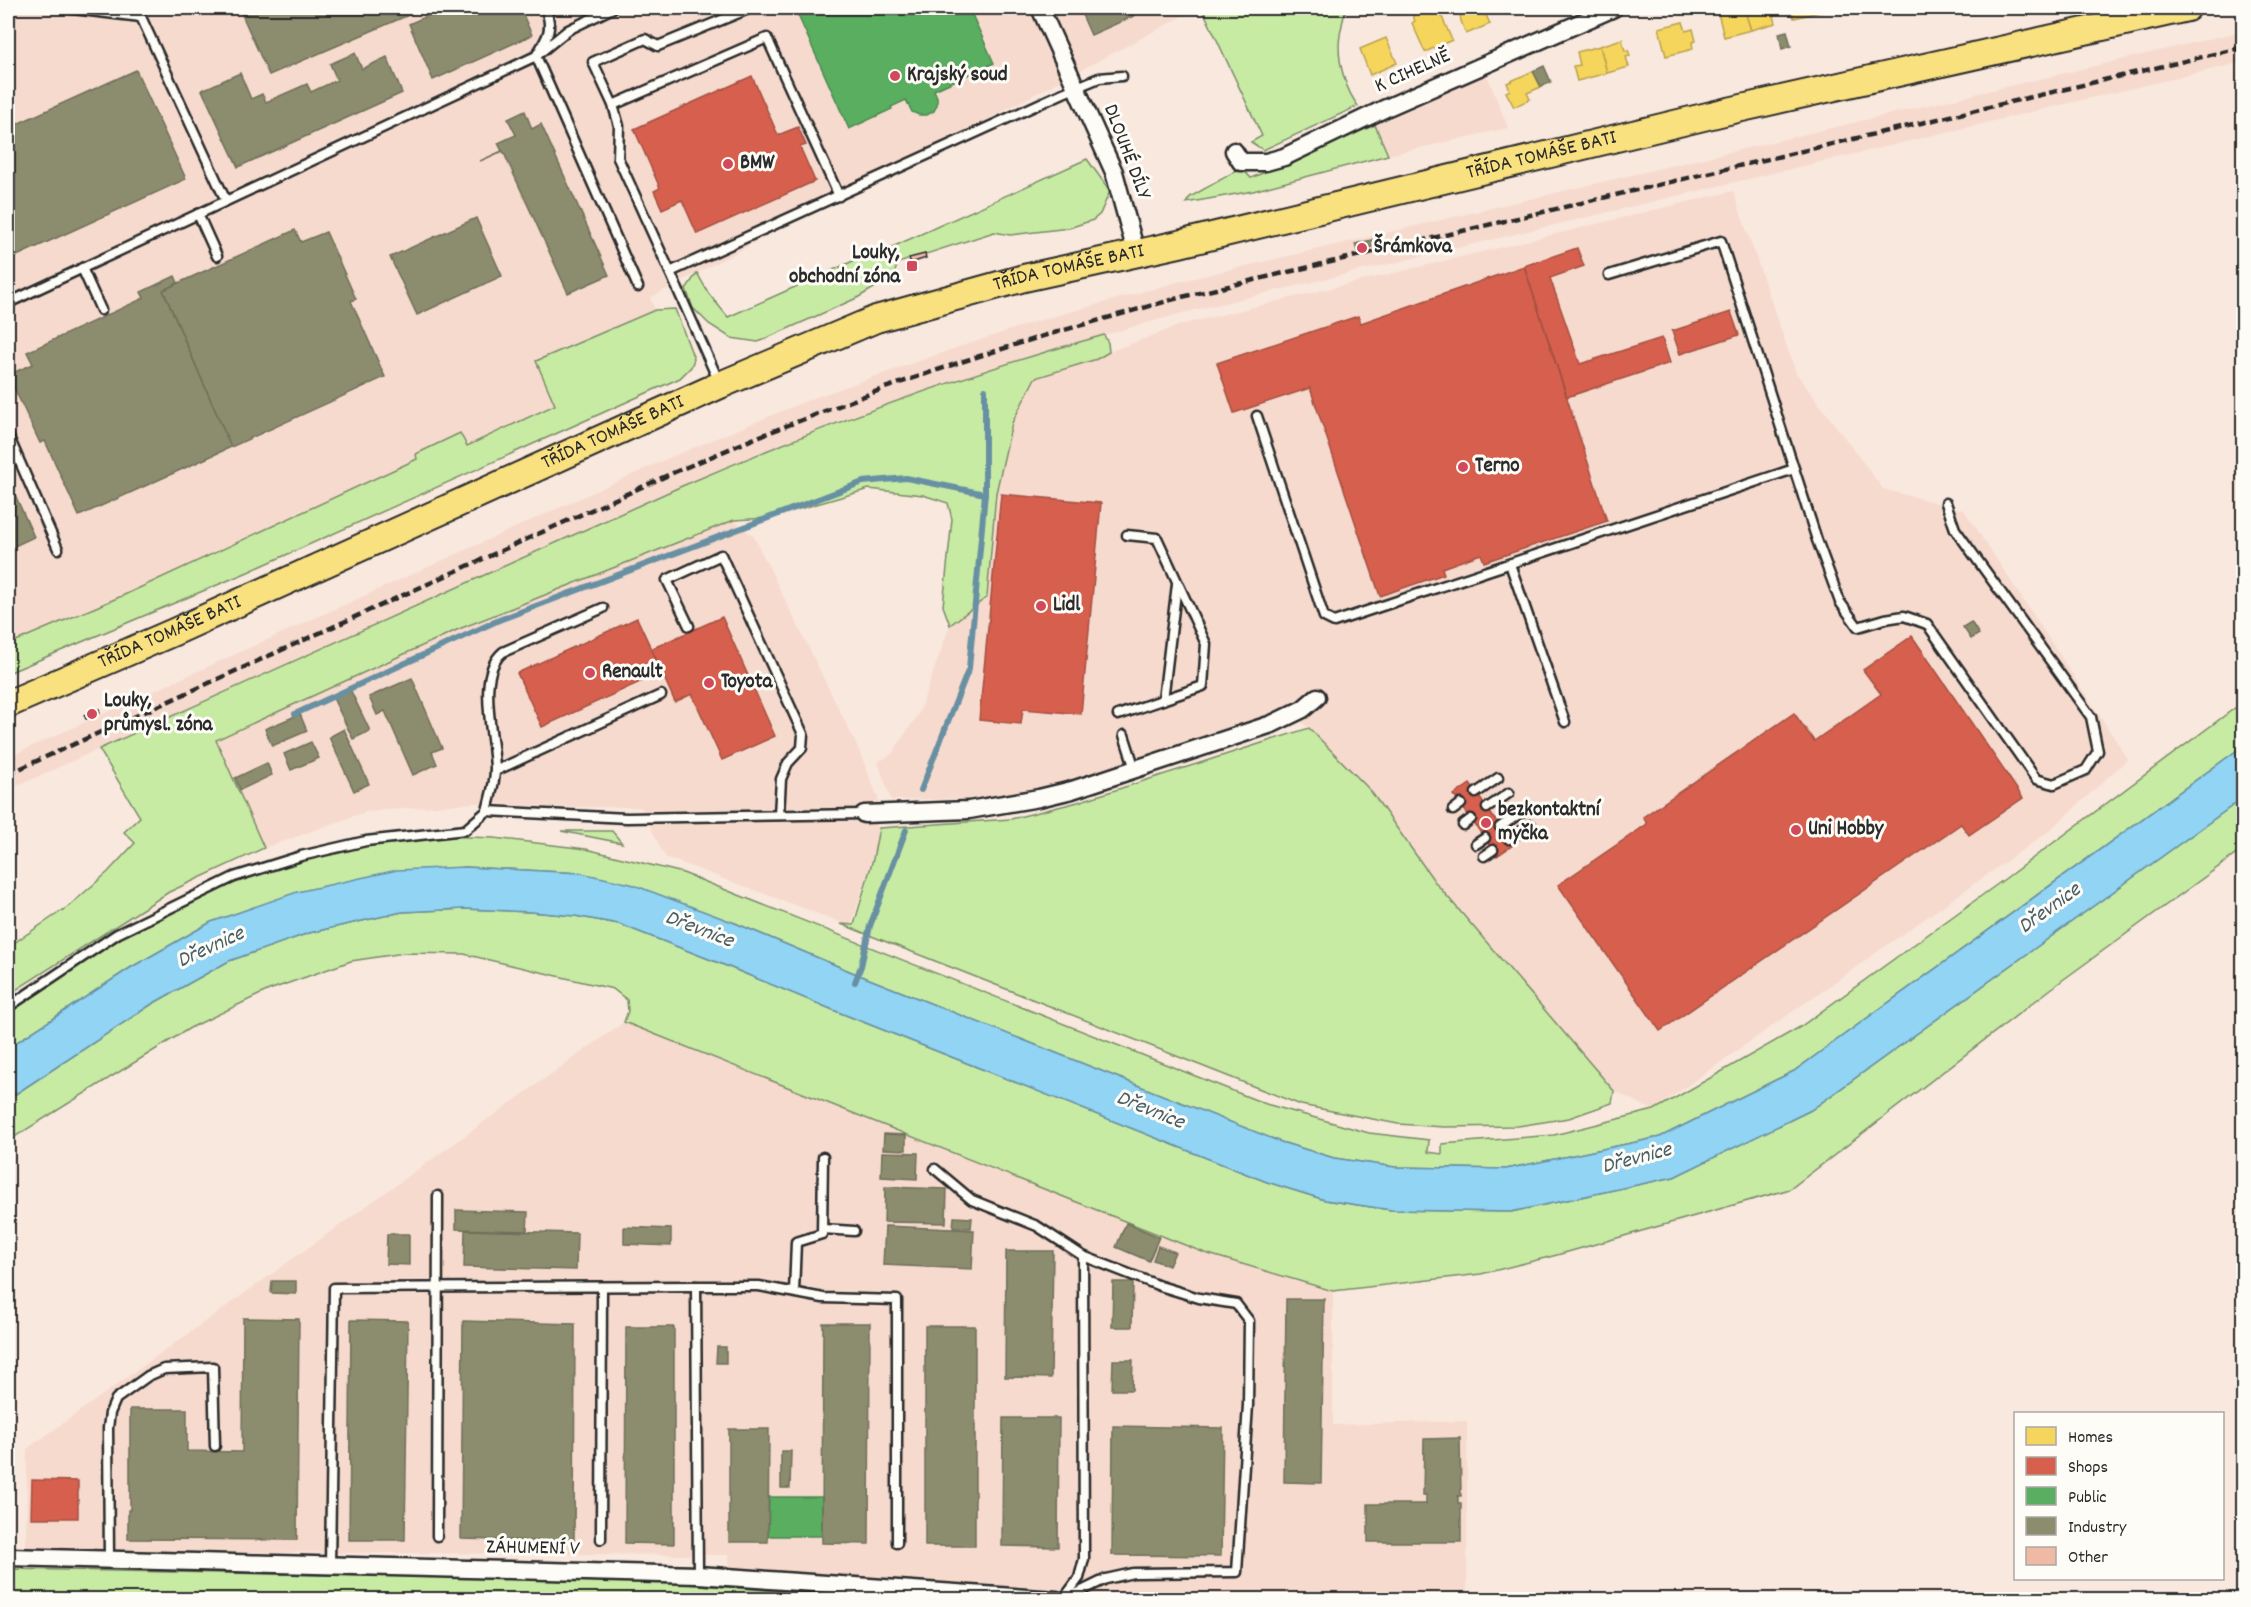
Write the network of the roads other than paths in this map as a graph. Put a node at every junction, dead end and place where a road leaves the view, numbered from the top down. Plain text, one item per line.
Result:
1 (64, 8) edge
2 (545, 8) edge
3 (613, 8) edge
4 (751, 8) edge
5 (1040, 8) edge
6 (1614, 8) edge
7 (2187, 8) edge
8 (536, 56) junction
9 (1122, 76) dead end
10 (1077, 87) junction
11 (613, 105) junction
12 (1234, 151) dead end
13 (839, 196) junction
14 (226, 201) junction
15 (198, 214) junction
16 (1136, 252) junction
17 (217, 256) dead end
18 (82, 268) junction
19 (670, 272) junction
20 (1609, 275) dead end
21 (638, 287) dead end
22 (8, 303) edge
23 (101, 310) dead end
24 (720, 385) junction
25 (1257, 416) dead end
26 (8, 435) edge
27 (1794, 469) junction
28 (1946, 503) dead end
29 (1127, 535) dead end
30 (58, 549) dead end
31 (1510, 564) junction
32 (1178, 582) junction
33 (603, 608) dead end
34 (689, 626) dead end
35 (661, 695) dead end
36 (1317, 697) dead end
37 (1163, 699) junction
38 (8, 704) edge
39 (1118, 715) dead end
40 (1565, 722) dead end
41 (1124, 735) dead end
42 (1135, 769) junction
43 (495, 771) junction
44 (1498, 778) dead end
45 (1476, 793) dead end
46 (1509, 793) dead end
47 (1461, 804) dead end
48 (1487, 808) dead end
49 (1453, 810) dead end
50 (487, 811) junction
51 (1522, 812) dead end
52 (864, 814) joint
53 (779, 815) junction
54 (1472, 819) dead end
55 (1463, 825) dead end
56 (1531, 825) dead end
57 (1500, 827) dead end
58 (1485, 838) dead end
59 (1509, 839) dead end
60 (1476, 844) dead end
61 (1493, 850) dead end
62 (1484, 856) dead end
63 (8, 1007) edge
64 (823, 1156) dead end
65 (934, 1169) dead end
66 (438, 1196) dead end
67 (823, 1229) junction
68 (854, 1232) dead end
69 (1083, 1256) junction
70 (696, 1286) junction
71 (602, 1287) junction
72 (439, 1288) junction
73 (794, 1292) junction
74 (215, 1446) dead end
75 (437, 1536) dead end
76 (601, 1539) dead end
77 (897, 1543) dead end
78 (8, 1557) edge
79 (109, 1561) junction
80 (330, 1566) junction
81 (698, 1575) junction
82 (1057, 1599) edge
83 (1063, 1599) edge

1 - 14 lane
2 - 8 lane
3 - 8 lane
4 - 11 lane
5 - 10 street, DLOUHÉ DÍLY
6 - 12 street, K CIHELNĚ
7 - 16 main road, TŘÍDA TOMÁŠE BATI
8 - 14 lane
8 - 21 lane
9 - 10 lane
10 - 13 lane
10 - 16 street, DLOUHÉ DÍLY
11 - 13 lane
11 - 19 lane
13 - 19 lane
14 - 15 lane
15 - 17 lane
15 - 18 lane
16 - 24 main road, TŘÍDA TOMÁŠE BATI
18 - 22 lane
18 - 23 lane
19 - 24 lane
20 - 27 lane
24 - 38 main road, TŘÍDA TOMÁŠE BATI
25 - 31 lane
26 - 30 lane
27 - 28 lane
27 - 31 lane
29 - 32 lane
31 - 40 lane
32 - 37 lane
32 - 37 lane
33 - 43 lane
34 - 53 lane
35 - 43 lane
36 - 42 street
37 - 39 lane
41 - 42 lane
42 - 52 street
43 - 50 lane
44 - 45 lane
46 - 48 lane
47 - 49 lane
50 - 53 lane
50 - 63 lane
51 - 57 lane
52 - 53 lane
54 - 55 lane
56 - 59 lane
58 - 60 lane
61 - 62 lane
64 - 67 lane
65 - 69 lane
66 - 72 lane
67 - 68 lane
67 - 73 lane
69 - 83 lane
69 - 83 lane
70 - 71 lane
70 - 73 lane
70 - 81 lane
71 - 72 lane
71 - 76 lane
72 - 75 lane
72 - 80 lane
73 - 77 lane
74 - 79 lane
78 - 79 street, ZÁHUMENÍ V
79 - 80 street, ZÁHUMENÍ V
80 - 81 street, ZÁHUMENÍ V
81 - 82 street, ZÁHUMENÍ V

